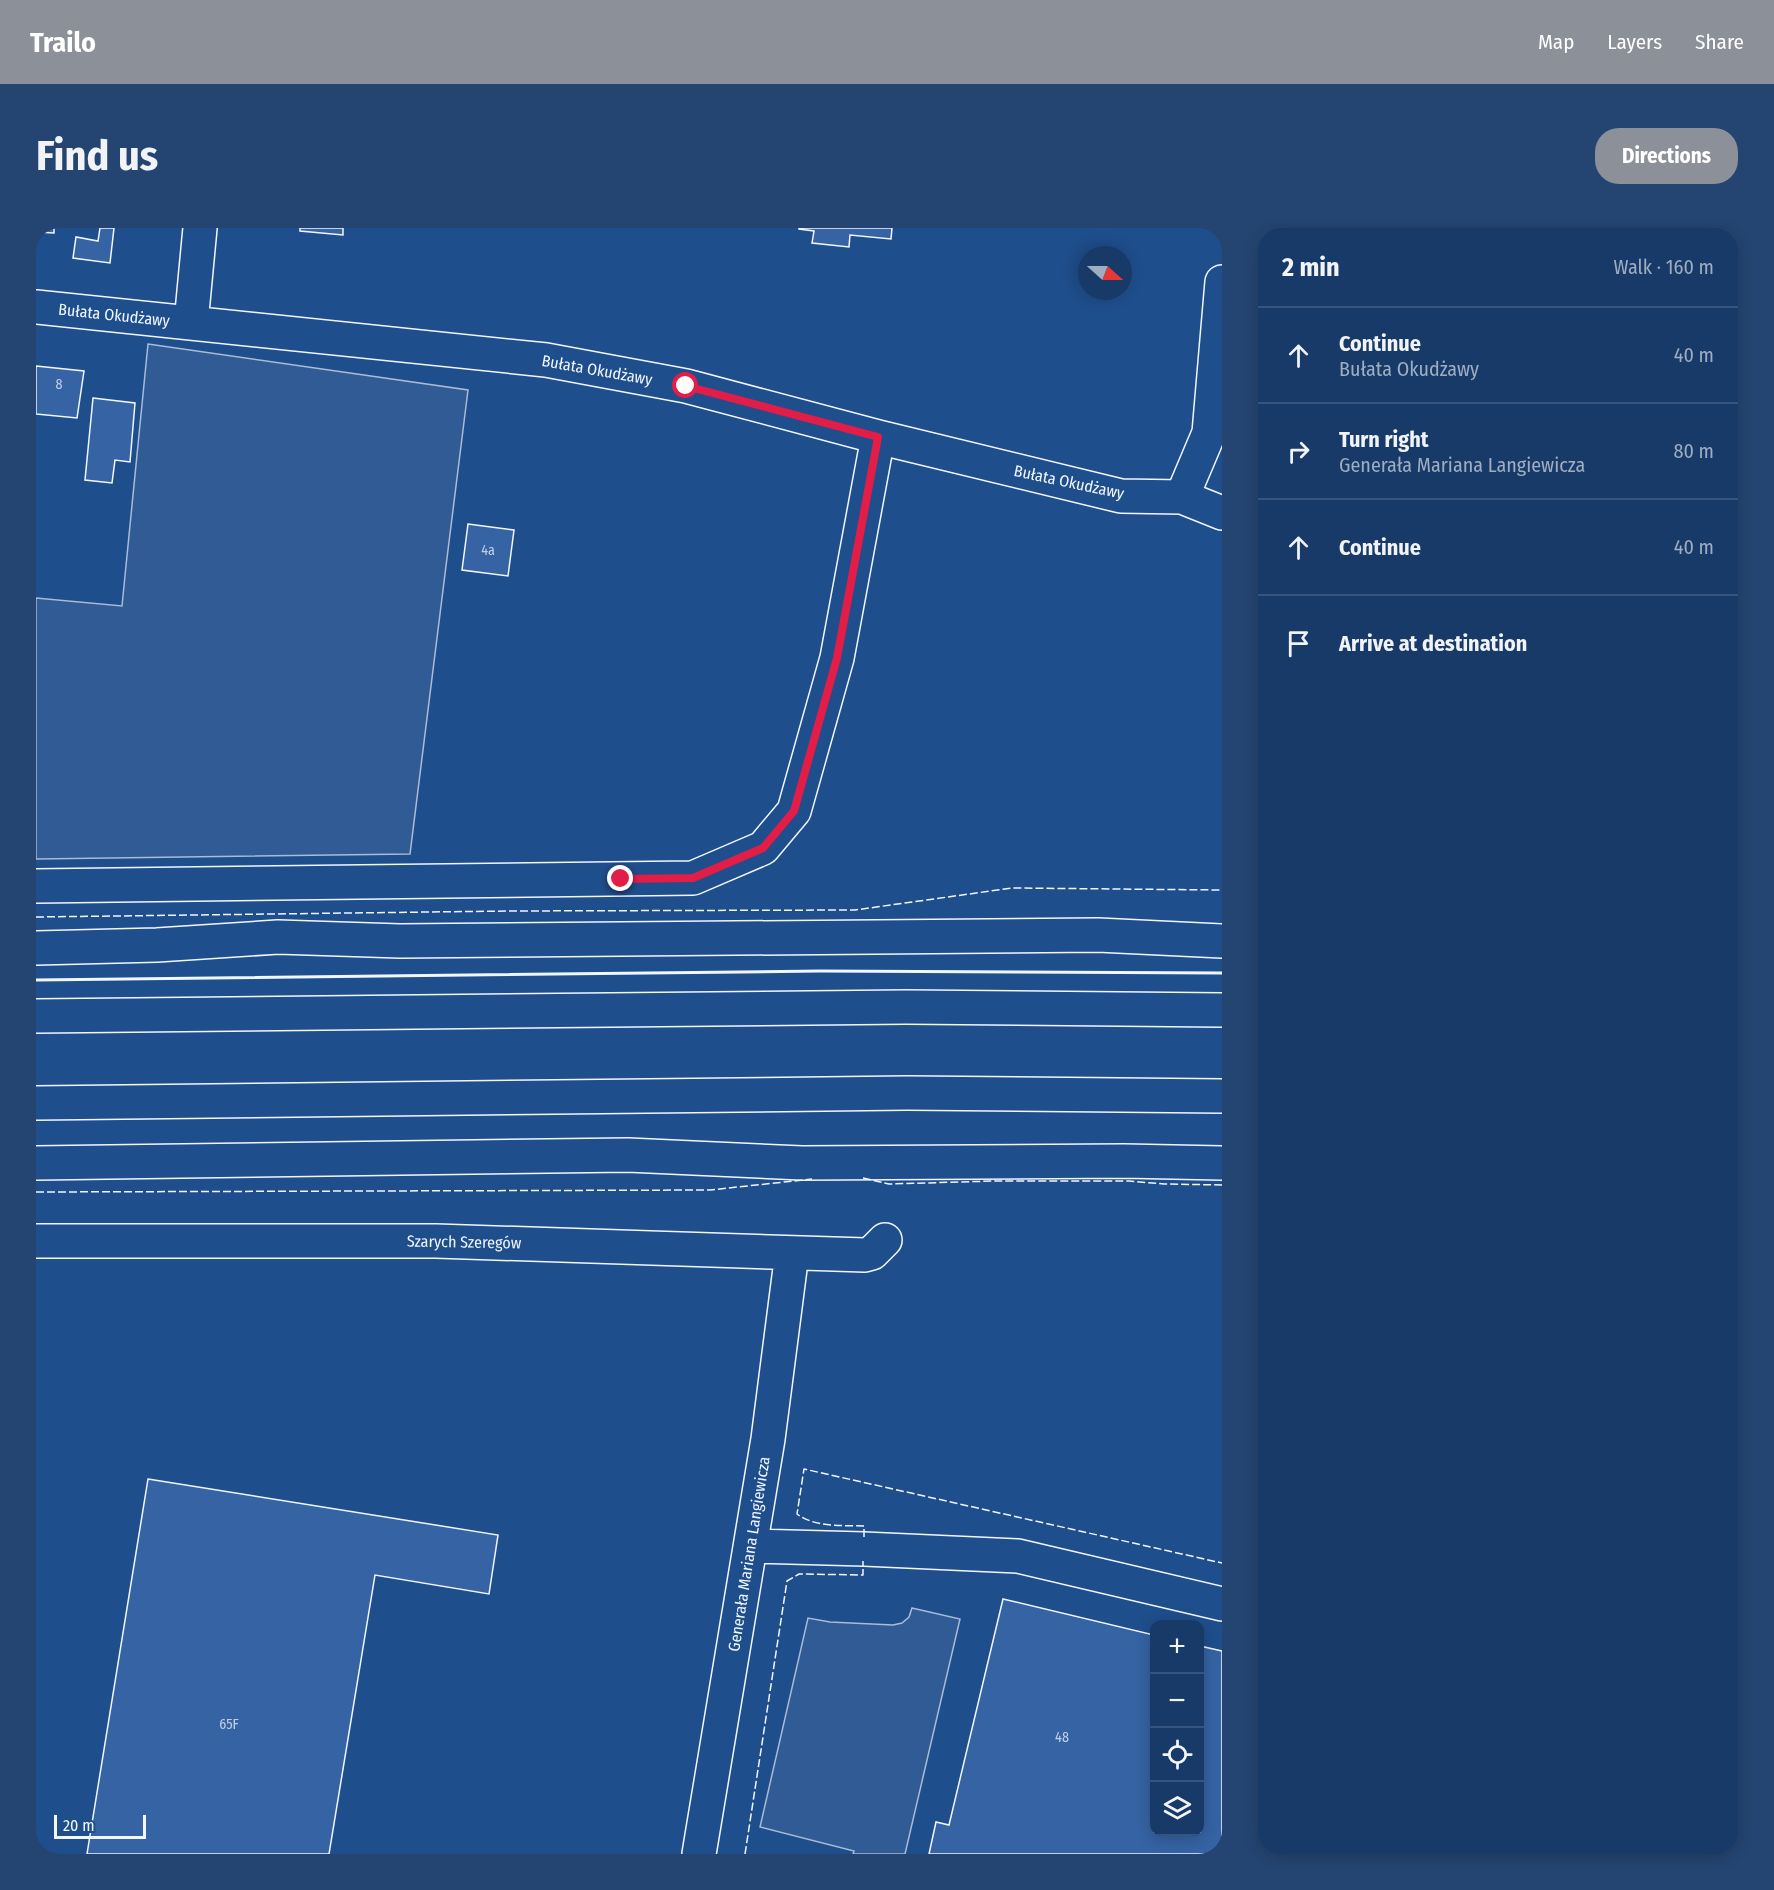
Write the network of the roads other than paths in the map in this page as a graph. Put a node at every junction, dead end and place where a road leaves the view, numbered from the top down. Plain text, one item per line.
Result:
1 (200, 228) edge
2 (1222, 282) edge
3 (36, 307) edge
4 (191, 323) junction
5 (878, 437) junction
6 (1182, 497) junction
7 (1222, 513) edge
8 (36, 886) edge
9 (1222, 941) edge
10 (36, 948) edge
11 (1222, 1010) edge
12 (36, 1016) edge
13 (1222, 1096) edge
14 (36, 1103) edge
15 (36, 1163) edge
16 (1222, 1163) edge
17 (885, 1240) dead end
18 (36, 1241) edge
19 (792, 1253) junction
20 (751, 1546) junction
21 (1222, 1605) edge
22 (699, 1854) edge

1 - 4 main road
2 - 6 main road
3 - 4 main road, Bułata Okudżawy
4 - 5 main road, Bułata Okudżawy
5 - 6 main road, Bułata Okudżawy
5 - 8 main road
6 - 7 main road
9 - 10 main road
11 - 12 main road
13 - 14 main road
15 - 16 main road
17 - 19 main road, Szarych Szeregów
18 - 19 main road, Szarych Szeregów
19 - 20 main road, Generała Mariana Langiewicza
20 - 21 main road
20 - 22 main road, Generała Mariana Langiewicza

